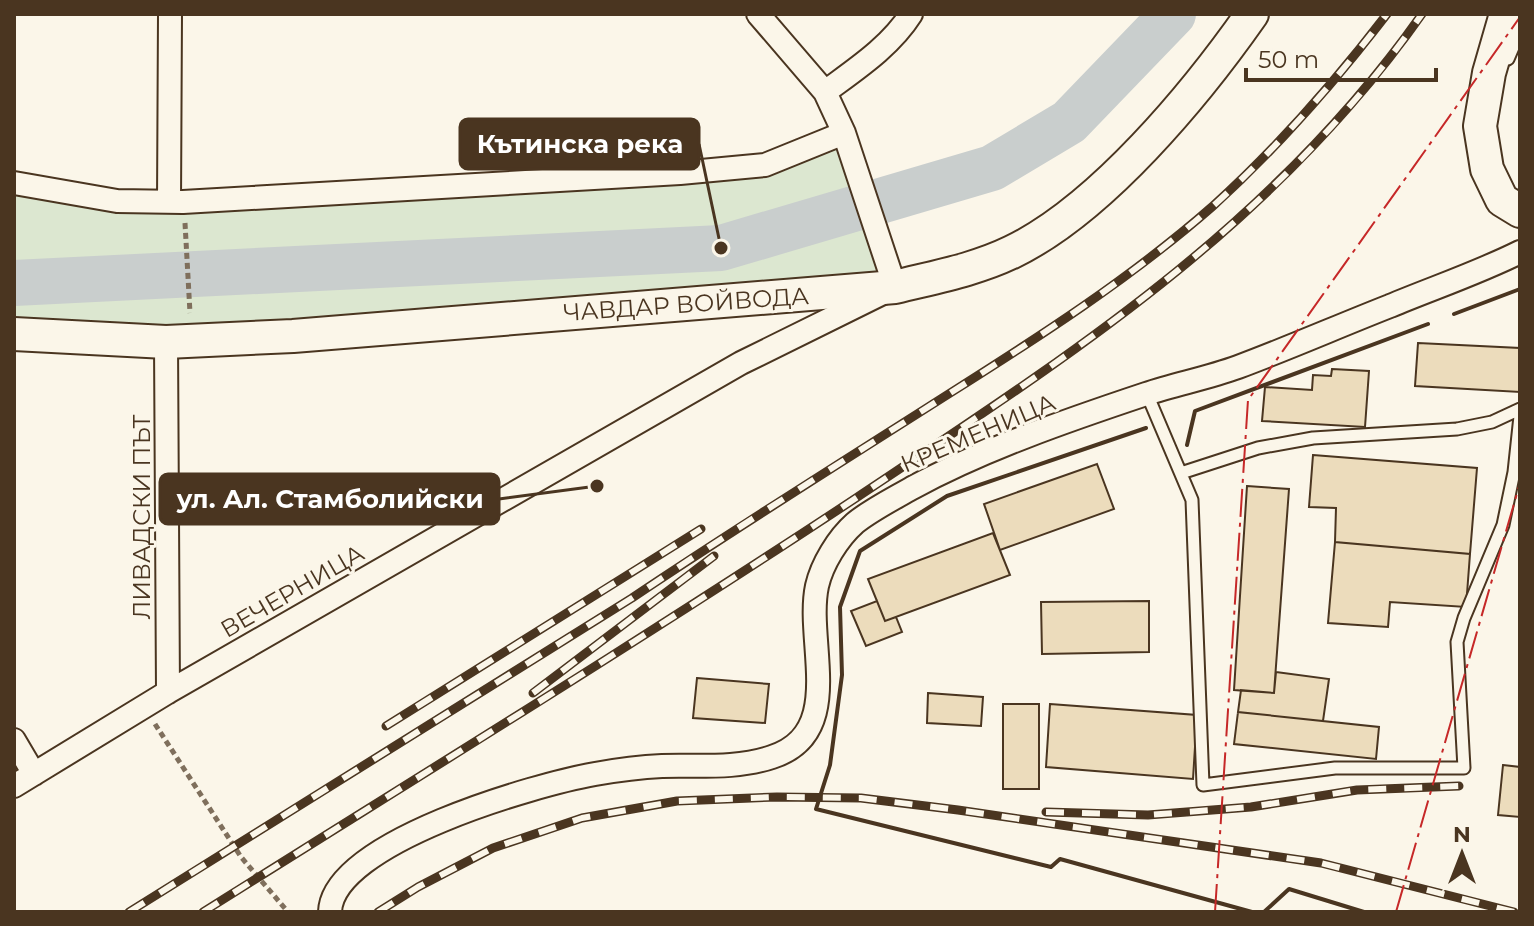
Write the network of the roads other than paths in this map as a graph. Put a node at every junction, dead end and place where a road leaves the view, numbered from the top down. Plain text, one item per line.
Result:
1 (170, 14) edge
2 (758, 14) edge
3 (911, 14) edge
4 (1252, 14) edge
5 (1506, 14) edge
6 (1520, 31) edge
7 (825, 92) junction
8 (1480, 126) junction
9 (844, 133) junction
10 (14, 183) edge
11 (169, 202) junction
12 (1520, 211) edge
13 (1520, 252) edge
14 (895, 287) junction
15 (14, 334) edge
16 (166, 342) junction
17 (1147, 394) junction
18 (1520, 409) edge
19 (1520, 416) edge
20 (1181, 473) junction
21 (168, 692) junction
22 (14, 740) edge
23 (24, 780) edge
24 (330, 912) edge

1 - 11 street
2 - 7 street
3 - 7 street
4 - 14 street, ЧАВДАР ВОЙВОДА
5 - 8 street
6 - 8 lane
7 - 9 street
8 - 12 street
9 - 11 street
9 - 14 street
10 - 11 street
13 - 17 street, КРЕМЕНИЦА
14 - 16 street, ЧАВДАР ВОЙВОДА
14 - 21 street, ВЕЧЕРНИЦА
15 - 16 street, ЧАВДАР ВОЙВОДА
16 - 21 street, ЛИВАДСКИ ПЪТ
17 - 20 lane
17 - 24 street, КРЕМЕНИЦА
18 - 20 lane
19 - 20 lane
21 - 23 street, ВЕЧЕРНИЦА
22 - 23 street

